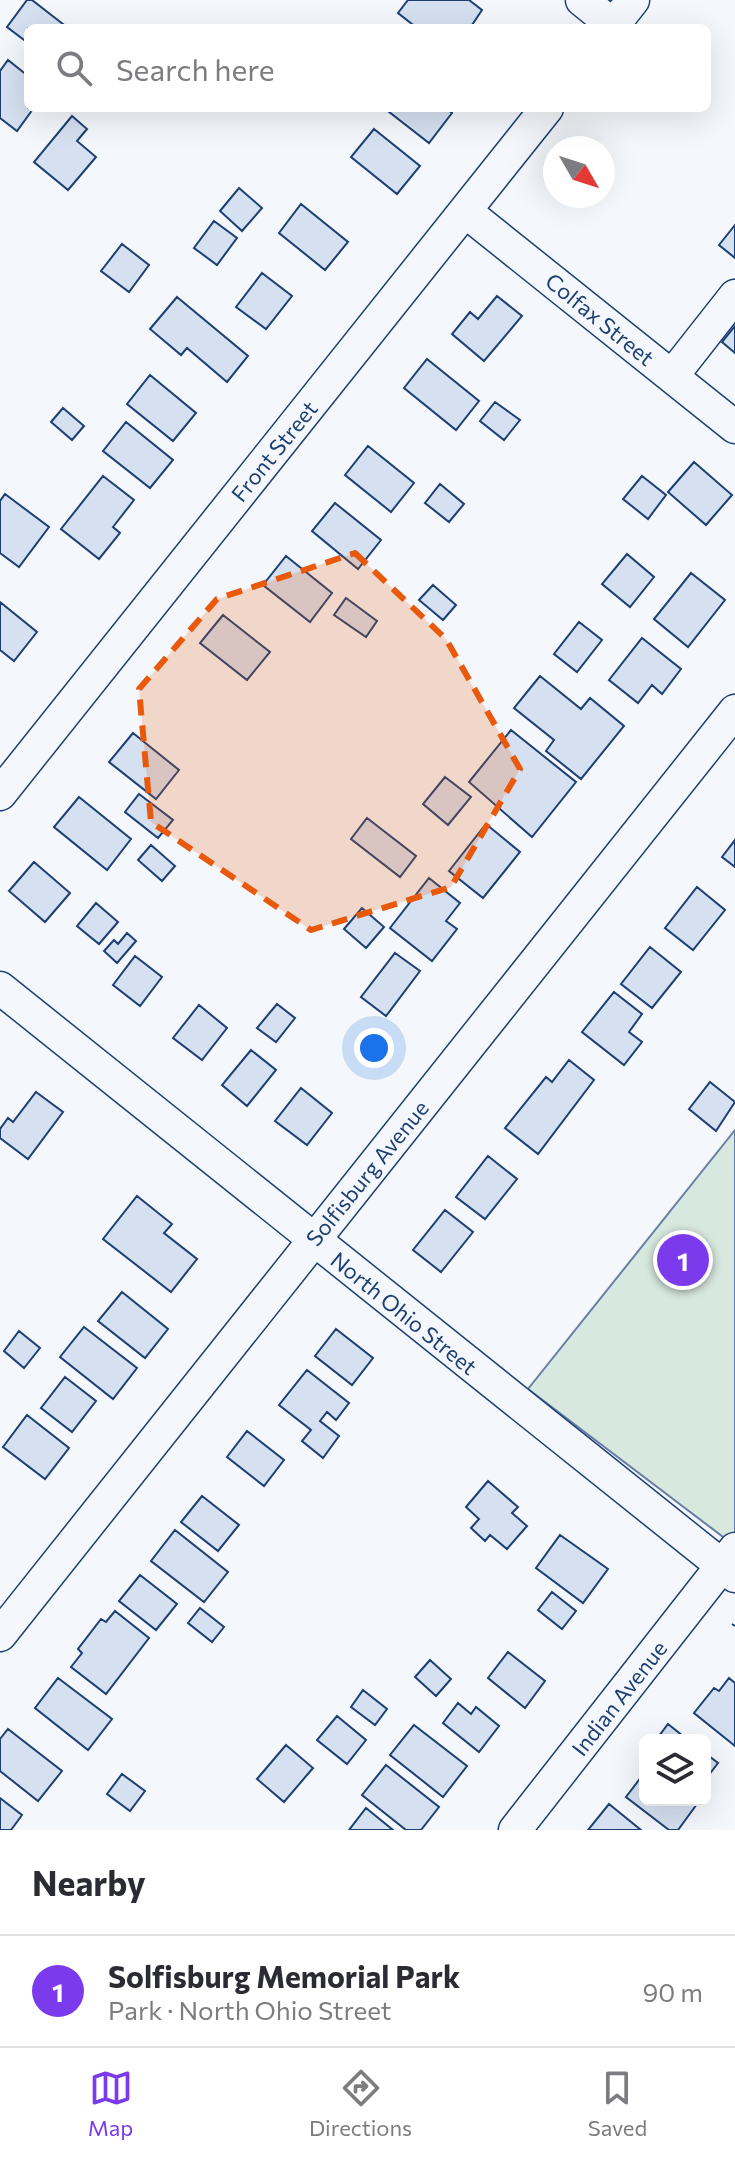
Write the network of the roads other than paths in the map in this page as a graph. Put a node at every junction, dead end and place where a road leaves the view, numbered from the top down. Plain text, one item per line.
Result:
1 (582, 0) edge
2 (633, 0) edge
3 (609, 24) edge
4 (614, 24) edge
5 (544, 112) edge
6 (465, 211) junction
7 (735, 296) edge
8 (672, 376) junction
9 (735, 427) edge
10 (735, 711) edge
11 (0, 794) edge
12 (0, 988) edge
13 (313, 1240) junction
14 (731, 1564) edge
15 (0, 1635) edge
16 (515, 1830) edge

1 - 3 street
2 - 4 street
5 - 6 street, Front Street
6 - 8 street, Colfax Street
6 - 11 street, Front Street
7 - 8 street
8 - 9 street, Colfax Street
10 - 13 street, Solfisburg Avenue
12 - 13 street, North Ohio Street
13 - 14 street, North Ohio Street
13 - 15 street, Solfisburg Avenue
14 - 16 street, Indian Avenue

